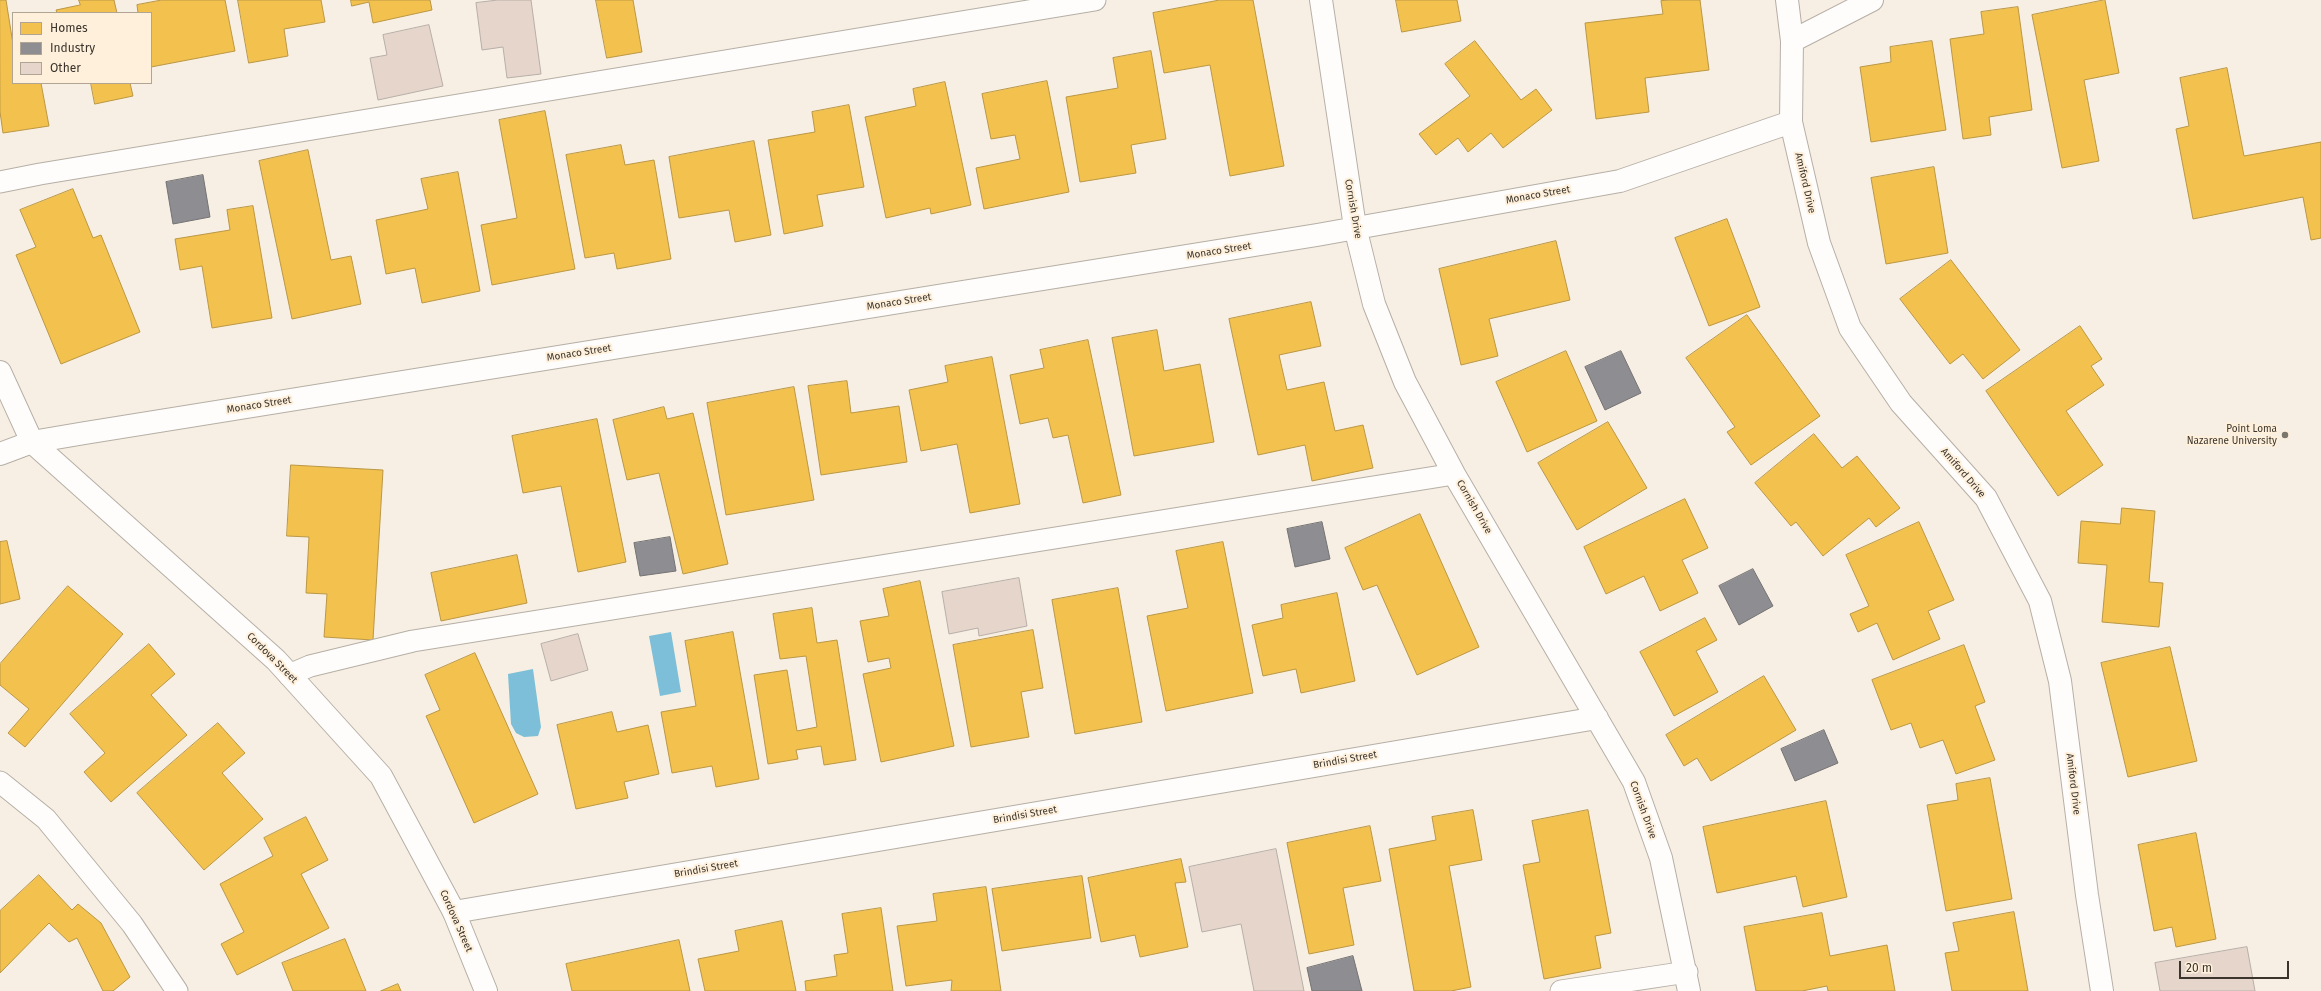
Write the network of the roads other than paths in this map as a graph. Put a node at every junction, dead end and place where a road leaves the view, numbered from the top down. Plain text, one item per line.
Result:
1 (1095, 0) edge
2 (1321, 0) edge
3 (1787, 0) edge
4 (1872, 0) edge
5 (1792, 41) junction
6 (1791, 122) junction
7 (0, 182) edge
8 (1355, 227) junction
9 (0, 372) edge
10 (32, 442) junction
11 (0, 454) edge
12 (1454, 474) junction
13 (289, 675) junction
14 (1597, 718) junction
15 (0, 782) edge
16 (454, 912) junction
17 (1688, 981) edge
18 (177, 991) edge
19 (486, 991) edge
20 (1561, 991) edge
21 (2102, 991) edge

1 - 7 lane
2 - 8 street, Cornish Drive
3 - 5 street, Amiford Drive
4 - 5 street
5 - 6 street, Amiford Drive
6 - 8 street, Monaco Street
6 - 21 street, Amiford Drive
8 - 10 street, Monaco Street
8 - 12 street, Cornish Drive
9 - 10 street, Cordova Street
10 - 11 street, Monaco Street
10 - 13 street, Cordova Street
12 - 13 lane
12 - 14 street, Cornish Drive
13 - 16 street, Cordova Street
14 - 16 street, Brindisi Street
14 - 17 street, Cornish Drive
15 - 18 lane
16 - 19 street, Cordova Street
17 - 20 lane

